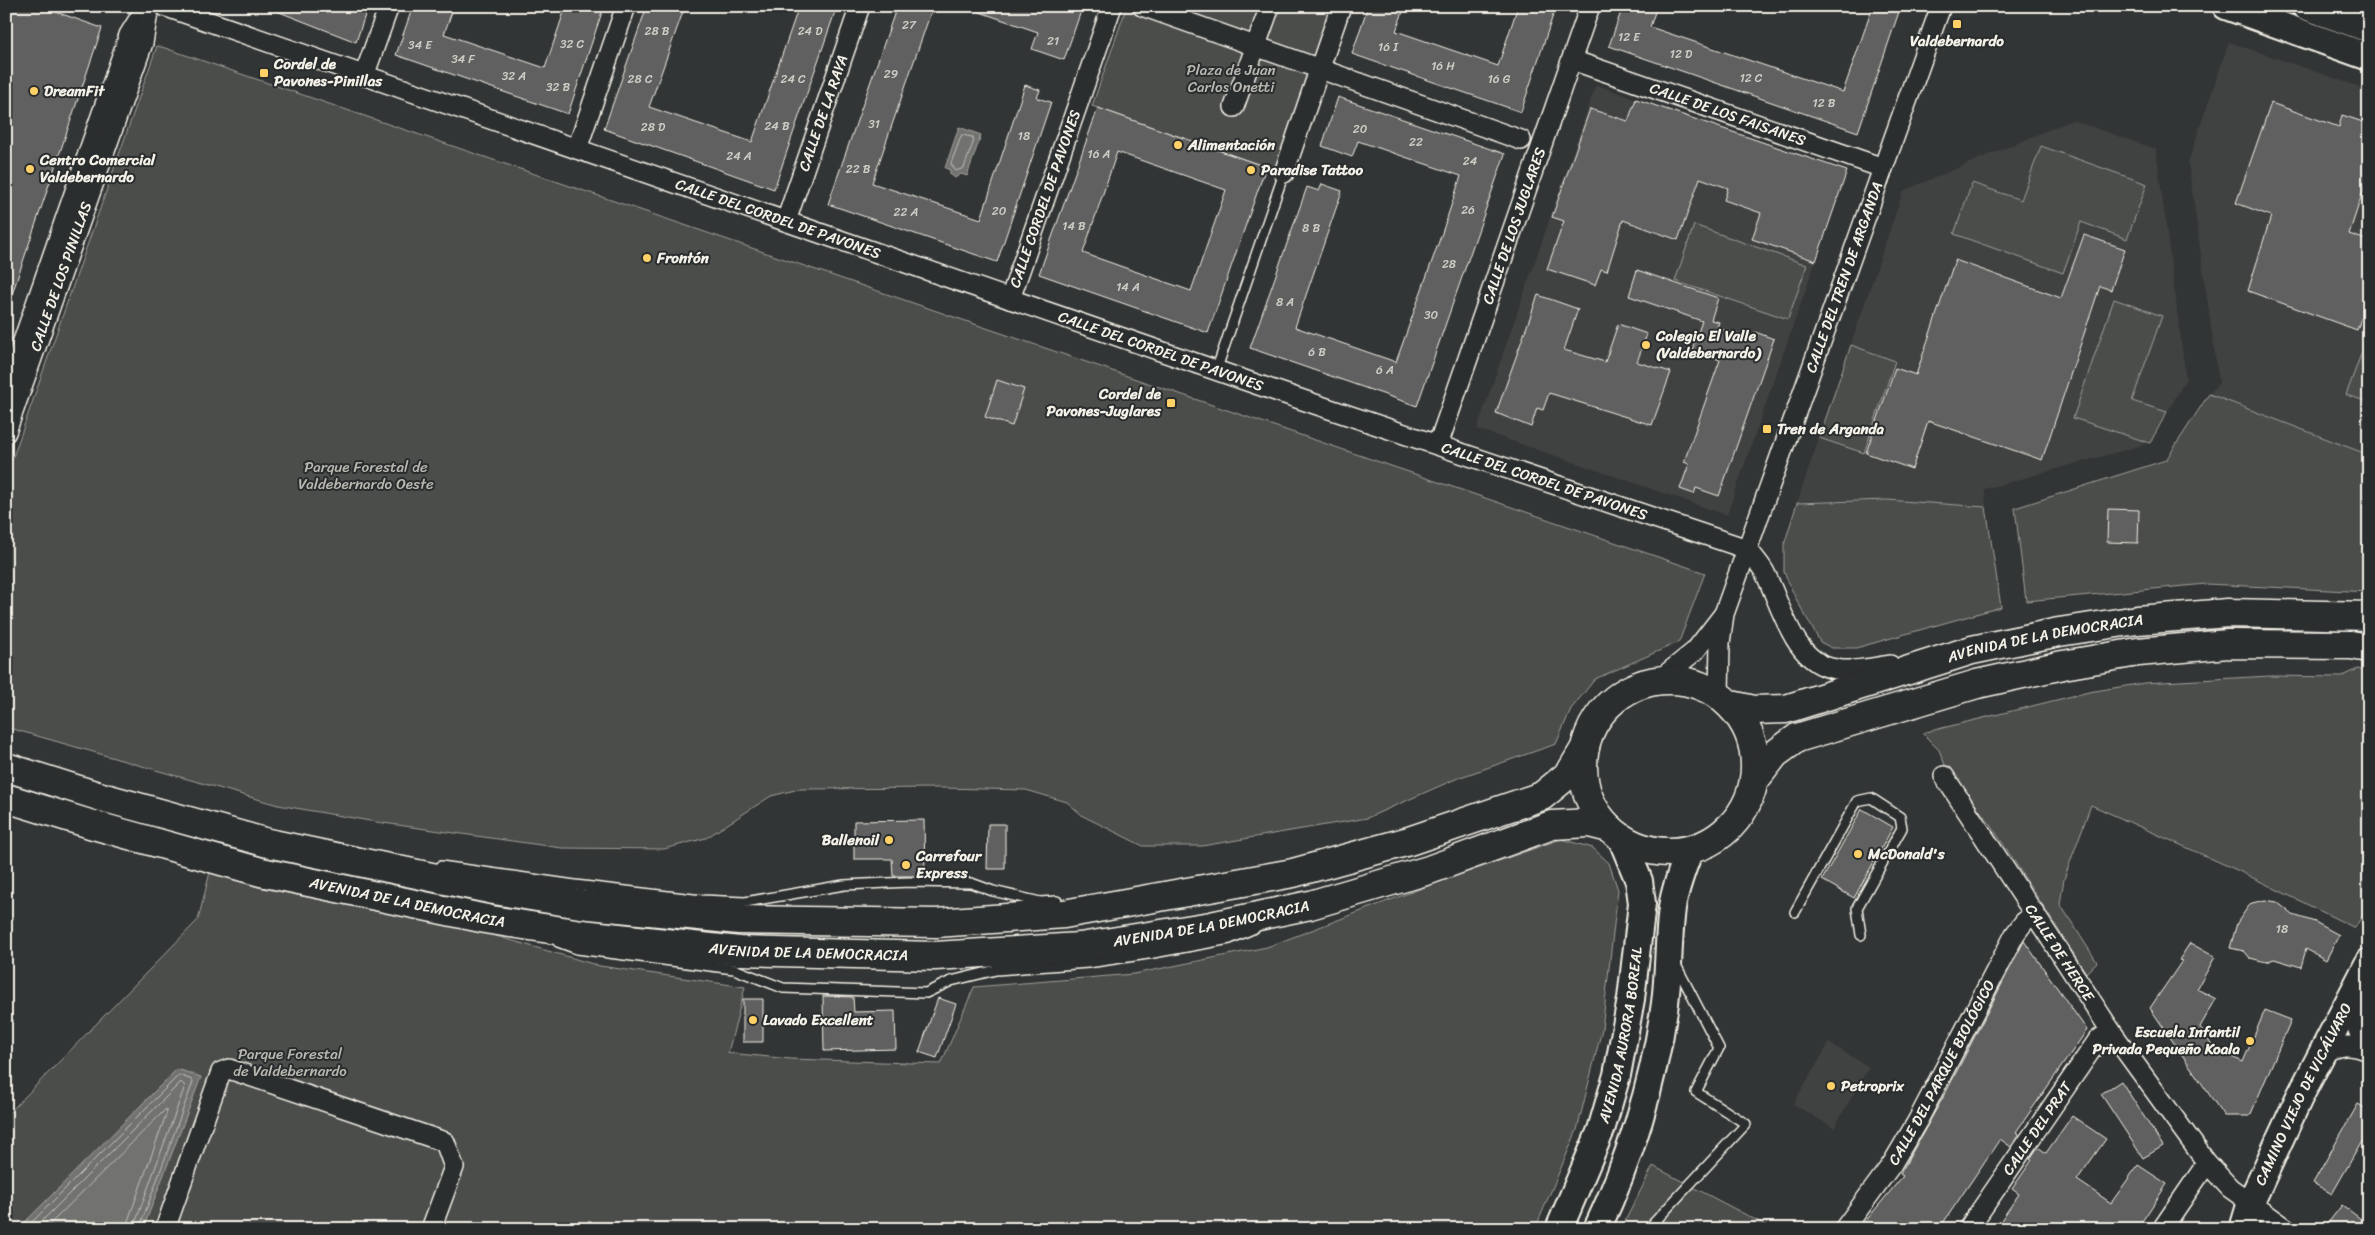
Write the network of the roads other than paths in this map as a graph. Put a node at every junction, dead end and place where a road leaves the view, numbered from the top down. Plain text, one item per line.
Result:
1 (148, 6) edge
2 (164, 6) edge
3 (389, 6) edge
4 (626, 6) edge
5 (860, 6) edge
6 (1112, 6) edge
7 (1142, 6) edge
8 (1270, 6) edge
9 (1341, 6) edge
10 (1590, 6) edge
11 (1941, 6) edge
12 (2226, 6) edge
13 (2305, 6) edge
14 (2369, 29) edge
15 (1256, 46) junction
16 (2369, 57) edge
17 (1572, 60) junction
18 (1319, 70) junction
19 (364, 76) junction
20 (1234, 107) dead end
21 (1521, 140) dead end
22 (577, 149) junction
23 (1883, 168) junction
24 (1284, 173) joint
25 (786, 222) junction
26 (1010, 299) junction
27 (1216, 371) junction
28 (6, 390) edge
29 (6, 432) edge
30 (1438, 445) junction
31 (1747, 550) junction
32 (1724, 614) junction
33 (2369, 616) edge
34 (2369, 648) edge
35 (1972, 650) junction
36 (1659, 680) junction
37 (1725, 700) junction
38 (1585, 748) junction
39 (6, 767) edge
40 (1944, 776) dead end
41 (1754, 781) junction
42 (6, 798) edge
43 (1615, 832) junction
44 (1690, 850) junction
45 (331, 857) junction
46 (1293, 873) junction
47 (1114, 895) dead end
48 (1070, 900) dead end
49 (1310, 905) junction
50 (1795, 912) dead end
51 (2034, 913) junction
52 (491, 920) junction
53 (1861, 935) dead end
54 (1669, 950) junction
55 (2369, 962) edge
56 (2369, 993) edge
57 (2111, 1031) junction
58 (2369, 1050) edge
59 (2319, 1057) junction
60 (453, 1137) dead end
61 (455, 1158) junction
62 (2207, 1163) junction
63 (2251, 1202) junction
64 (165, 1229) edge
65 (432, 1229) edge
66 (1559, 1229) edge
67 (1597, 1229) edge
68 (1648, 1229) edge
69 (1844, 1229) edge
70 (1968, 1229) edge
71 (2162, 1229) edge
72 (2243, 1229) edge
73 (2287, 1229) edge

1 - 28 street, CALLE DE LOS PINILLAS
1 - 29 street, CALLE DE LOS PINILLAS
2 - 19 street, CALLE DEL CORDEL DE PAVONES
3 - 19 street
4 - 22 street
5 - 25 street, CALLE DE LA RAYA
6 - 26 street, CALLE CORDEL DE PAVONES
7 - 15 street
8 - 15 street
9 - 18 street
10 - 17 street, CALLE DE LOS JUGLARES
11 - 23 street, CALLE DEL TREN DE ARGANDA
12 - 16 main road
13 - 14 main road
15 - 18 street
15 - 20 street
17 - 23 street, CALLE DE LOS FAISANES
17 - 30 street, CALLE DE LOS JUGLARES
18 - 21 street
18 - 24 street
19 - 22 street, CALLE DEL CORDEL DE PAVONES
22 - 25 street, CALLE DEL CORDEL DE PAVONES
23 - 31 street, CALLE DEL TREN DE ARGANDA
24 - 27 lane
25 - 26 street, CALLE DEL CORDEL DE PAVONES
26 - 27 street, CALLE DEL CORDEL DE PAVONES
27 - 30 street, CALLE DEL CORDEL DE PAVONES
30 - 31 street, CALLE DEL CORDEL DE PAVONES
31 - 32 street, CALLE DEL TREN DE ARGANDA
31 - 35 street
32 - 36 street, CALLE DEL TREN DE ARGANDA
32 - 37 street, CALLE DEL TREN DE ARGANDA
33 - 35 main road, AVENIDA DE LA DEMOCRACIA
34 - 41 main road, AVENIDA DE LA DEMOCRACIA
35 - 37 main road, AVENIDA DE LA DEMOCRACIA
36 - 37 main road
36 - 38 main road
37 - 41 main road
38 - 43 main road
38 - 46 main road, AVENIDA DE LA DEMOCRACIA
39 - 45 main road, AVENIDA DE LA DEMOCRACIA
40 - 51 street, CALLE DE HERCE
41 - 44 main road
42 - 52 main road, AVENIDA DE LA DEMOCRACIA
43 - 44 main road
43 - 49 main road, AVENIDA DE LA DEMOCRACIA
43 - 66 main road, AVENIDA AURORA BOREAL
44 - 54 main road
45 - 46 main road, AVENIDA DE LA DEMOCRACIA
45 - 48 lane
46 - 47 lane
49 - 52 main road, AVENIDA DE LA DEMOCRACIA
49 - 52 lane
50 - 53 lane
51 - 57 street, CALLE DE HERCE
51 - 69 street, CALLE DEL PARQUE BIOLÓGICO
54 - 67 main road
54 - 68 lane
55 - 59 main road, CAMINO VIEJO DE VICÁLVARO
56 - 58 street, CAMINO VIEJO DE VICÁLVARO
57 - 62 street, CALLE DE HERCE
57 - 70 street, CALLE DEL PRAT
58 - 59 street
59 - 63 main road, CAMINO VIEJO DE VICÁLVARO
60 - 61 street
61 - 64 street
61 - 65 street
62 - 63 street, CALLE DE HERCE
62 - 71 street
63 - 72 main road, CAMINO VIEJO DE VICÁLVARO
63 - 73 street, CALLE DE HERCE

